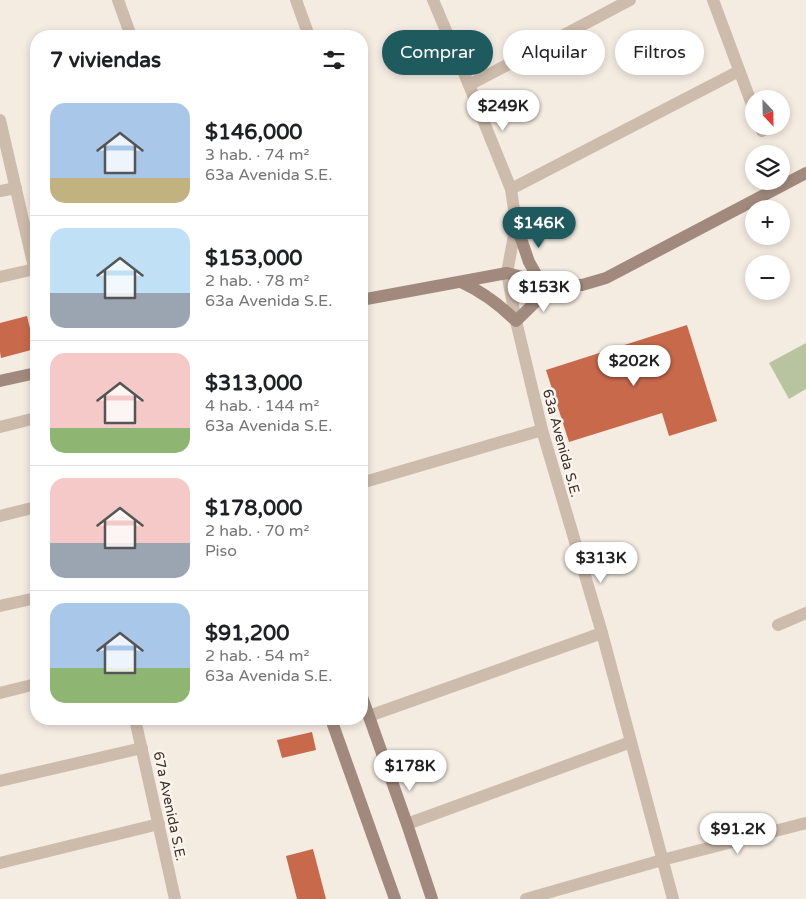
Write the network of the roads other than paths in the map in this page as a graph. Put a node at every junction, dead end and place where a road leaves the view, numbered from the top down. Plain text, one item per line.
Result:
1 (118, 0) edge
2 (296, 0) edge
3 (433, 0) edge
4 (630, 0) edge
5 (712, 0) edge
6 (129, 30) edge
7 (307, 30) edge
8 (739, 71) junction
9 (469, 85) junction
10 (746, 90) edge
11 (0, 120) edge
12 (806, 173) edge
13 (16, 188) junction
14 (511, 189) junction
15 (0, 191) edge
16 (516, 224) junction
17 (30, 250) edge
18 (30, 273) edge
19 (507, 273) junction
20 (0, 277) edge
21 (461, 282) junction
22 (547, 284) junction
23 (368, 299) edge
24 (516, 321) junction
25 (30, 374) edge
26 (0, 381) edge
27 (30, 420) edge
28 (0, 427) edge
29 (542, 430) junction
30 (368, 482) edge
31 (30, 508) edge
32 (0, 516) edge
33 (30, 599) edge
34 (0, 606) edge
35 (806, 613) edge
36 (778, 625) dead end
37 (602, 633) junction
38 (30, 686) edge
39 (0, 693) edge
40 (369, 716) joint
41 (137, 725) edge
42 (334, 725) edge
43 (631, 742) junction
44 (142, 748) junction
45 (0, 780) edge
46 (806, 823) edge
47 (159, 824) junction
48 (407, 824) junction
49 (662, 860) junction
50 (0, 863) edge
51 (175, 899) edge
52 (395, 899) edge
53 (432, 899) edge
54 (526, 899) edge
55 (672, 899) edge

1 - 6 street
2 - 7 street
3 - 9 street, 63a Avenida S.E.
4 - 9 street
5 - 8 street
8 - 10 street
8 - 14 street
9 - 14 street, 63a Avenida S.E.
11 - 13 street
12 - 22 street
13 - 15 street
13 - 17 street
14 - 16 street, 63a Avenida S.E.
16 - 19 street, 63a Avenida S.E.
16 - 22 street
18 - 20 street
19 - 21 street
19 - 22 street
19 - 24 street, 63a Avenida S.E.
21 - 23 street
21 - 24 street
22 - 24 street
24 - 29 street, 63a Avenida S.E.
25 - 26 street
27 - 28 street
29 - 30 street
29 - 37 street, 63a Avenida S.E.
31 - 32 street
33 - 34 street
35 - 36 street
37 - 40 street
37 - 43 street, 63a Avenida S.E.
38 - 39 street
40 - 48 street
41 - 44 street, 67a Avenida S.E.
42 - 52 street
43 - 48 street
43 - 49 street, 63a Avenida S.E.
44 - 45 street
44 - 47 street, 67a Avenida S.E.
46 - 49 street
47 - 50 street
47 - 51 street, 67a Avenida S.E.
48 - 53 street
49 - 54 street
49 - 55 street, 63a Avenida S.E.

